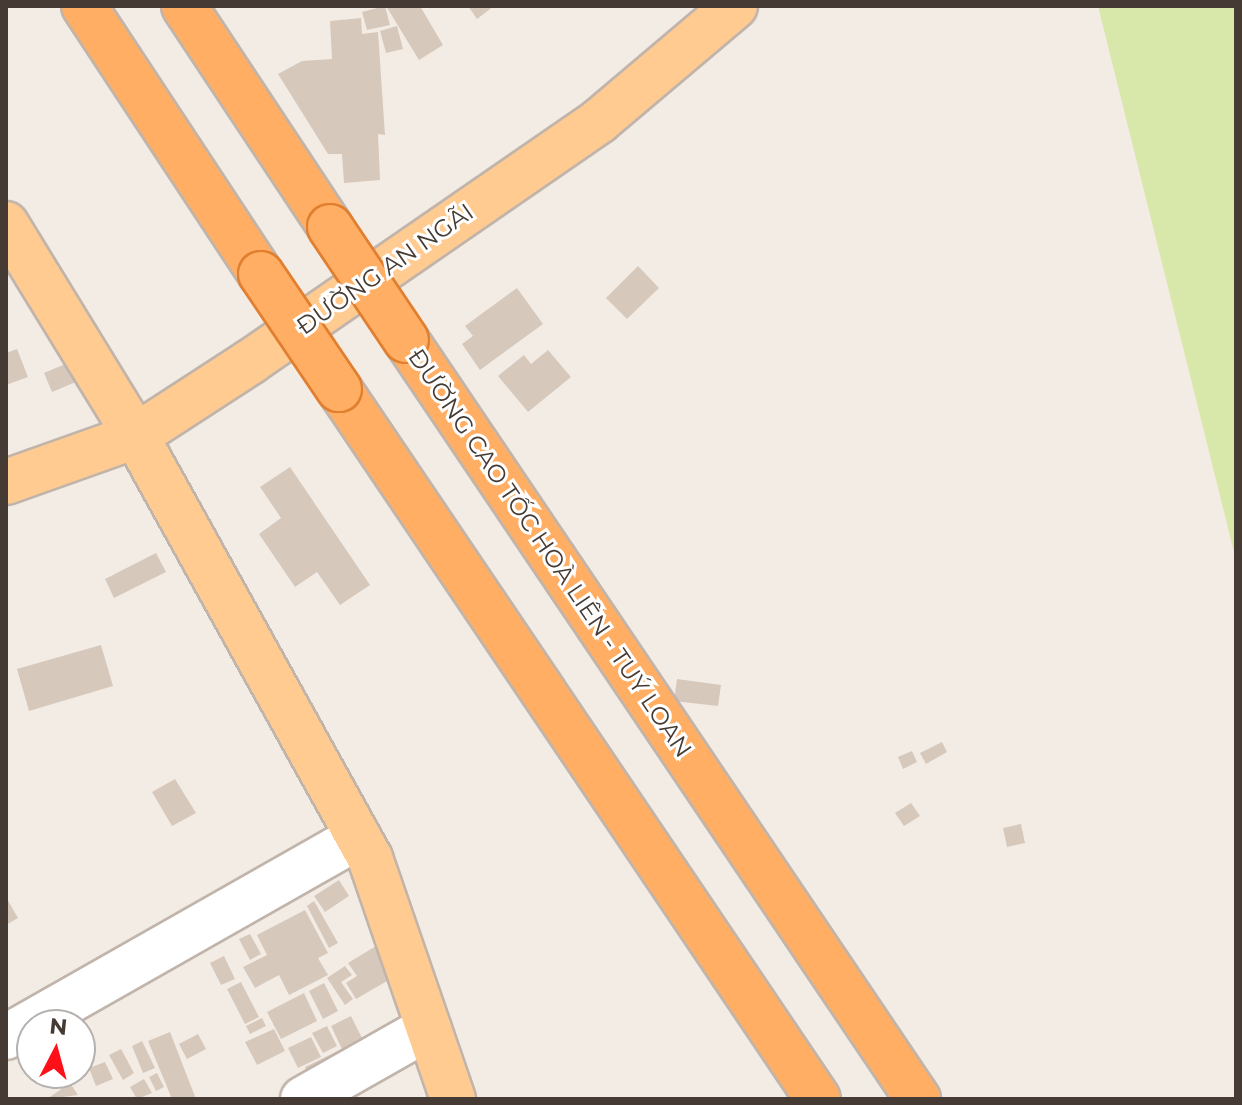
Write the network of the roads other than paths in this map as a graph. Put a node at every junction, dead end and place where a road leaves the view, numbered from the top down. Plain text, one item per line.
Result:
1 (84, 6) edge
2 (184, 6) edge
3 (735, 6) edge
4 (6, 224) edge
5 (136, 436) junction
6 (6, 482) edge
7 (358, 837) junction
8 (428, 1028) junction
9 (6, 1037) edge
10 (303, 1099) edge
11 (453, 1099) edge
12 (818, 1099) edge
13 (918, 1099) edge

1 - 12 highway, bridge
2 - 13 highway, ĐƯỜNG CAO TỐC HOÀ LIÊN - TUÝ LOAN, bridge
3 - 5 main road, ĐƯỜNG AN NGÃI
4 - 5 main road
5 - 6 main road, ĐƯỜNG AN NGÃI
5 - 7 main road
7 - 8 main road
7 - 9 street
8 - 10 street
8 - 11 main road

